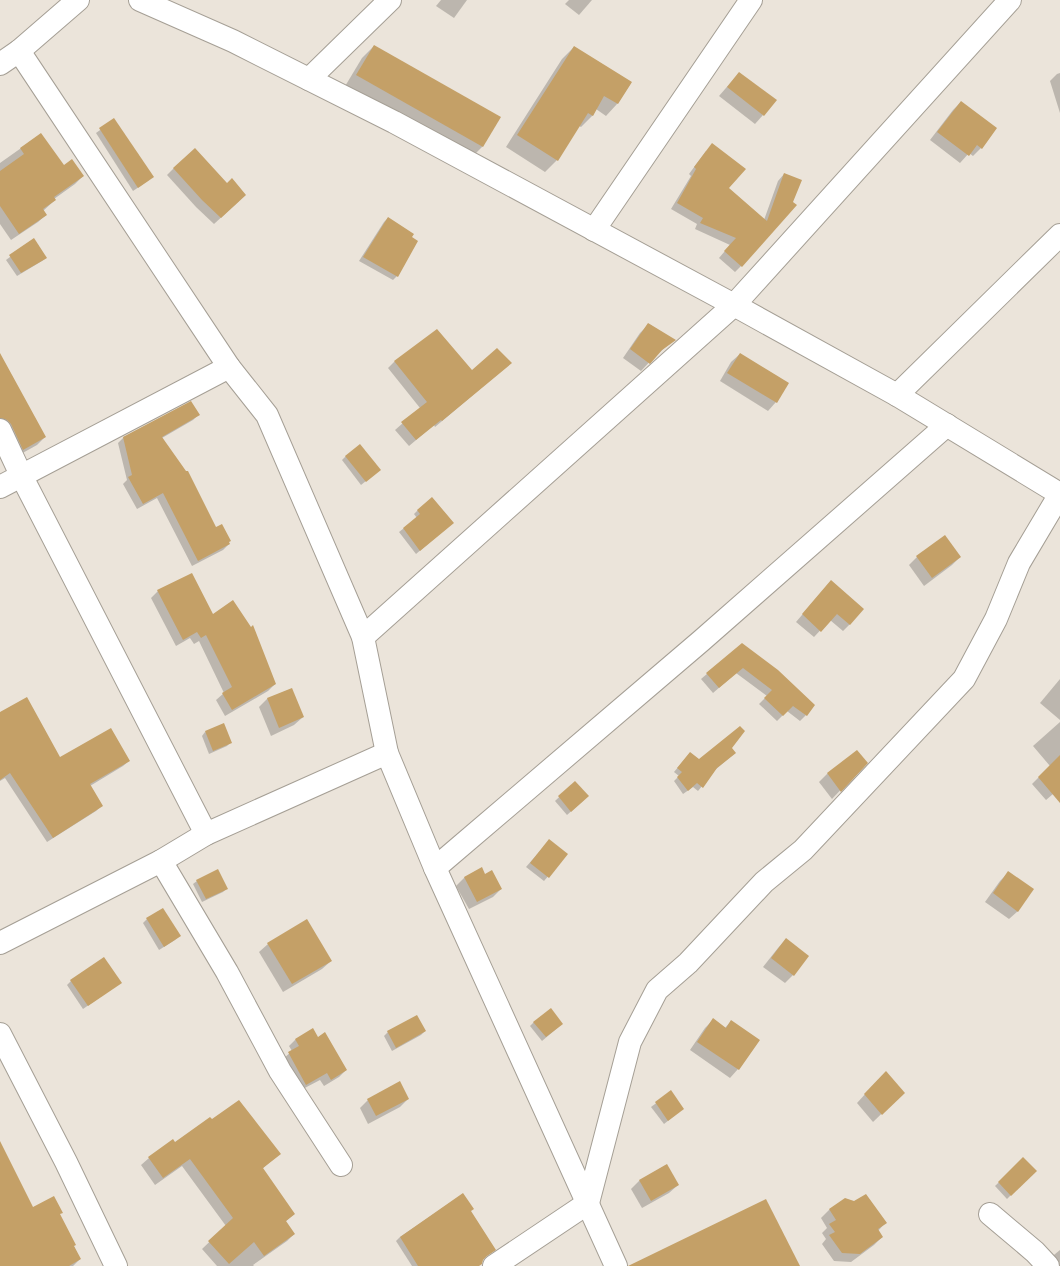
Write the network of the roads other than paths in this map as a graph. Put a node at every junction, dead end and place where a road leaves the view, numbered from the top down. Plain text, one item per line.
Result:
1 (78, 0) edge
2 (140, 0) edge
3 (390, 0) edge
4 (751, 0) edge
5 (1010, 0) edge
6 (19, 51) junction
7 (0, 64) edge
8 (309, 79) junction
9 (594, 230) junction
10 (1060, 236) edge
11 (734, 305) junction
12 (229, 367) junction
13 (897, 395) junction
14 (947, 425) junction
15 (0, 430) edge
16 (21, 475) junction
17 (0, 487) edge
18 (1060, 494) edge
19 (363, 637) junction
20 (387, 753) junction
21 (206, 834) junction
22 (161, 861) junction
23 (436, 868) junction
24 (1, 940) edge
25 (0, 1034) edge
26 (341, 1165) dead end
27 (588, 1203) junction
28 (990, 1214) dead end
29 (116, 1266) edge
30 (494, 1266) edge
31 (616, 1266) edge
32 (1048, 1266) edge

1 - 6 street
2 - 8 street
3 - 8 street
4 - 9 street
5 - 11 street
6 - 7 street
6 - 12 street
8 - 9 street
9 - 11 street
10 - 13 street
11 - 13 street
11 - 19 street
12 - 16 street
12 - 19 street
13 - 14 street
14 - 18 street
14 - 23 street
15 - 16 street
16 - 17 street
16 - 21 street
18 - 27 street
19 - 20 street
20 - 21 street
20 - 23 street
21 - 22 street
22 - 24 street
22 - 26 street
23 - 27 street
25 - 29 street
27 - 30 street
27 - 31 street
28 - 32 street

